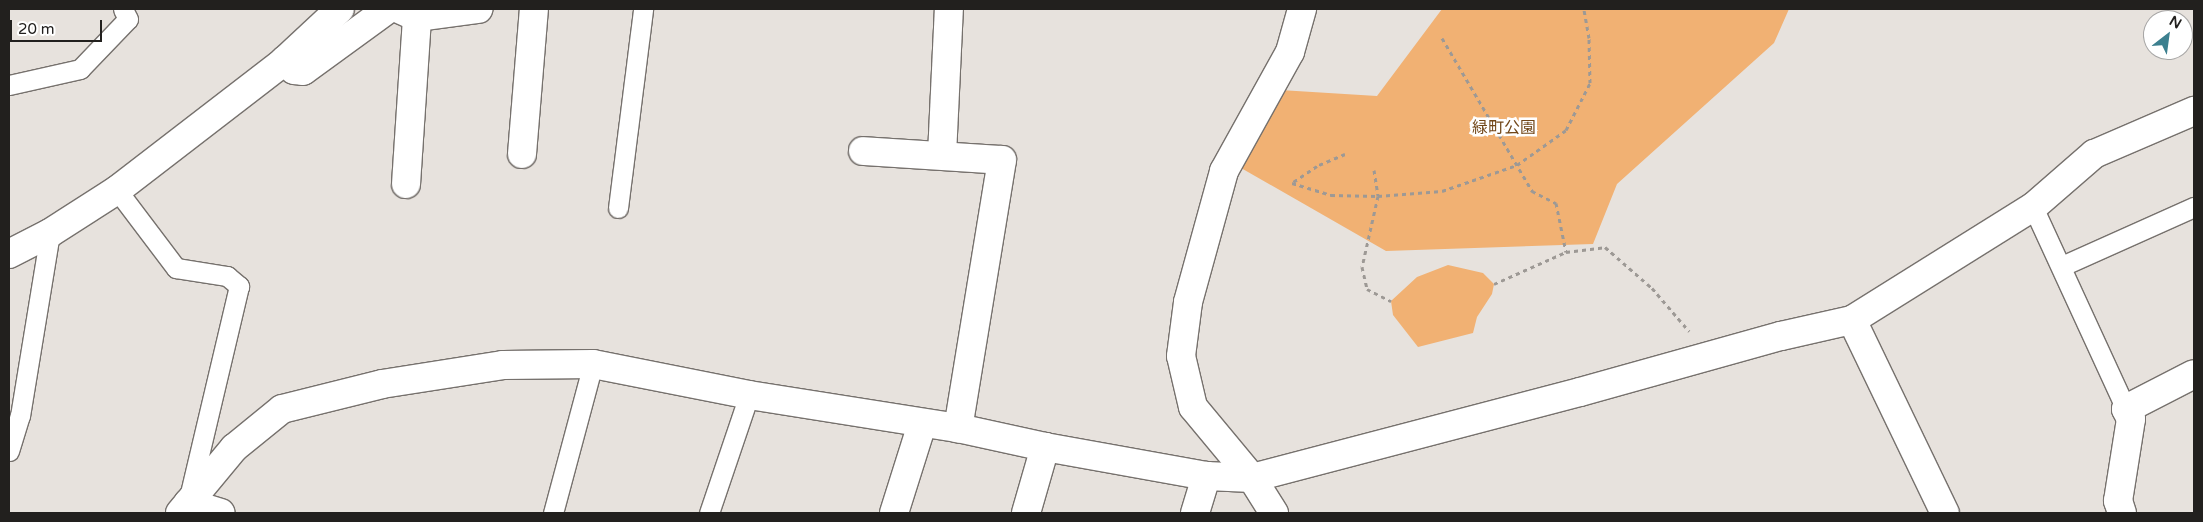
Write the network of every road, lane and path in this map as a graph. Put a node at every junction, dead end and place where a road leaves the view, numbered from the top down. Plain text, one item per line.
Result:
1 (123, 9) edge
2 (340, 9) edge
3 (388, 9) edge
4 (478, 9) edge
5 (534, 9) edge
6 (643, 9) edge
7 (949, 9) edge
8 (1302, 9) edge
9 (1584, 9) edge
10 (408, 13) edge
11 (1442, 38) dead end
12 (285, 60) junction
13 (9, 84) edge
14 (2194, 110) edge
15 (863, 151) dead end
16 (522, 154) dead end
17 (1345, 154) dead end
18 (942, 155) junction
19 (1517, 165) junction
20 (1374, 170) dead end
21 (406, 184) dead end
22 (117, 190) junction
23 (1378, 196) junction
24 (2033, 207) junction
25 (2194, 207) edge
26 (618, 208) dead end
27 (50, 233) junction
28 (1566, 252) junction
29 (9, 254) edge
30 (2062, 266) junction
31 (1494, 284) dead end
32 (1391, 301) dead end
33 (1852, 320) junction
34 (1710, 356) junction
35 (593, 364) junction
36 (2194, 374) edge
37 (749, 395) junction
38 (2126, 409) junction
39 (922, 424) junction
40 (958, 428) junction
41 (1046, 447) junction
42 (9, 451) edge
43 (1206, 476) junction
44 (1252, 478) junction
45 (184, 508) edge
46 (221, 513) edge
47 (553, 513) edge
48 (710, 513) edge
49 (894, 513) edge
50 (1026, 513) edge
51 (1195, 513) edge
52 (1274, 513) edge
53 (1945, 513) edge
54 (2122, 513) edge

1 - 13 lane
2 - 12 street
3 - 12 street
4 - 10 street
5 - 16 street
6 - 26 lane
7 - 18 street
8 - 44 street
9 - 19 path
10 - 21 street
11 - 19 path
12 - 22 street
14 - 24 street
15 - 18 street
17 - 23 path
18 - 40 street
19 - 23 path
19 - 28 path
20 - 23 path
22 - 27 street
22 - 45 lane
23 - 32 path
24 - 30 lane
24 - 33 street
25 - 30 lane
27 - 29 street
27 - 42 lane
28 - 31 path
28 - 34 path
30 - 38 lane
33 - 34 street
33 - 53 street
34 - 44 street
35 - 37 street
35 - 45 street
35 - 47 lane
36 - 38 street
37 - 39 street
37 - 48 lane
38 - 54 street
39 - 40 street
39 - 49 street
40 - 41 street
41 - 43 street
41 - 50 street
43 - 44 street
43 - 51 street
44 - 52 street
45 - 46 street

